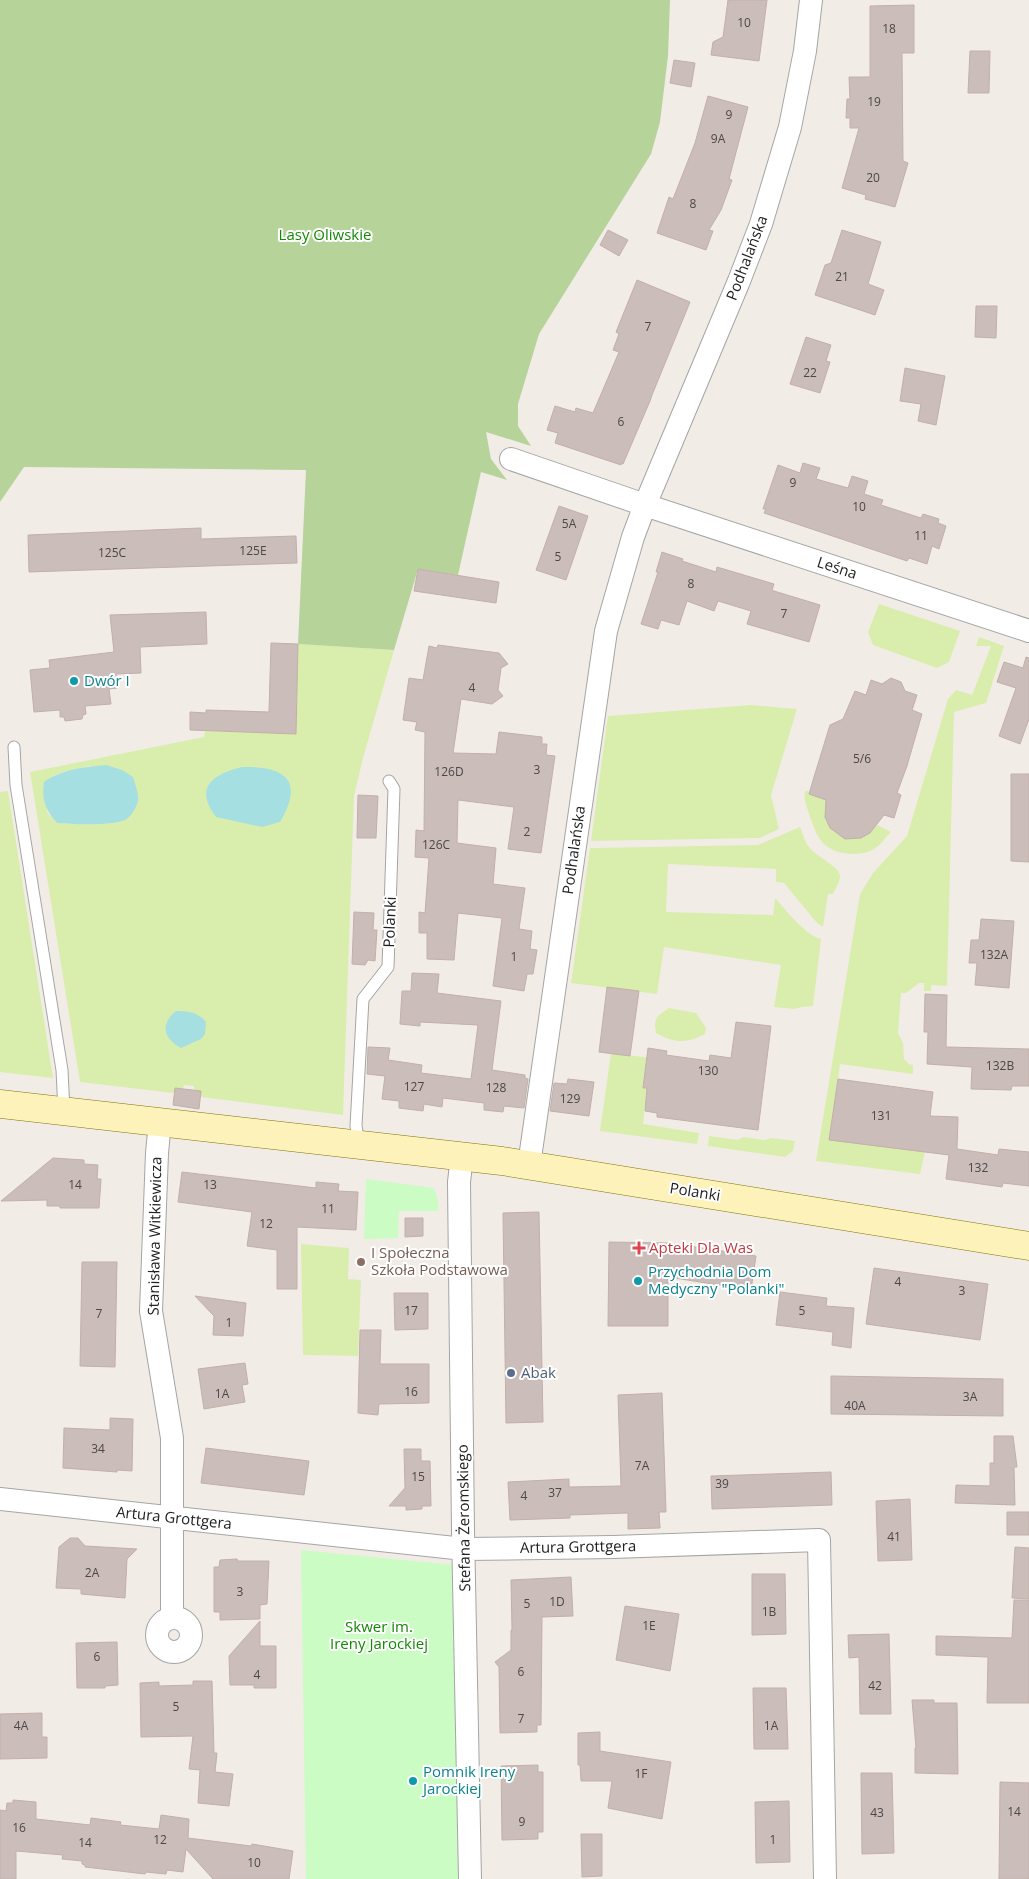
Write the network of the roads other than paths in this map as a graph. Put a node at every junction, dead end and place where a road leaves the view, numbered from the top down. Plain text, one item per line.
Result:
1 (811, 0) edge
2 (511, 459) dead end
3 (645, 505) junction
4 (1029, 631) edge
5 (14, 747) dead end
6 (389, 781) dead end
7 (0, 1104) edge
8 (64, 1112) junction
9 (160, 1122) junction
10 (360, 1144) junction
11 (462, 1156) junction
12 (529, 1165) junction
13 (1029, 1246) edge
14 (0, 1499) edge
15 (171, 1517) junction
16 (464, 1549) junction
17 (172, 1618) dead end
18 (470, 1879) edge
19 (825, 1879) edge

1 - 3 street, Podhalańska
2 - 3 street, Leśna
3 - 4 street, Leśna
3 - 12 street, Podhalańska
5 - 8 lane
6 - 10 lane, Polanki
7 - 8 street, Polanki
8 - 9 street, Polanki
9 - 10 street, Polanki
9 - 15 street, Stanisława Witkiewicza
10 - 11 street, Polanki
11 - 12 street, Polanki
11 - 16 street, Stefana Żeromskiego
12 - 13 street, Polanki
14 - 15 street, Artura Grottgera
15 - 16 street, Artura Grottgera
15 - 17 street, Stanisława Witkiewicza
16 - 18 street, Stefana Żeromskiego
16 - 19 street, Artura Grottgera

